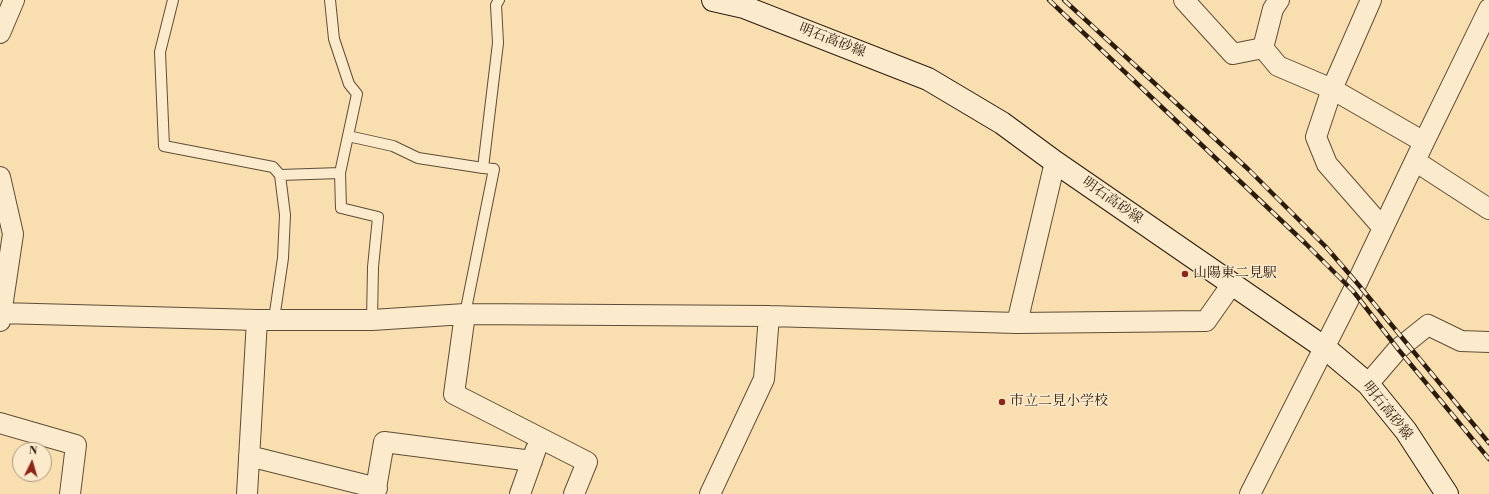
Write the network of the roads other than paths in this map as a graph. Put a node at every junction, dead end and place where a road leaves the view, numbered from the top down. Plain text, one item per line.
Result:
1 (14, 0) edge
2 (173, 0) edge
3 (330, 0) edge
4 (500, 0) edge
5 (713, 0) edge
6 (1184, 0) edge
7 (1279, 0) edge
8 (1364, 2) edge
9 (1489, 9) edge
10 (0, 33) edge
11 (1263, 48) junction
12 (1332, 89) junction
13 (348, 136) junction
14 (1424, 142) junction
15 (1415, 161) junction
16 (1054, 162) junction
17 (483, 168) junction
18 (340, 173) junction
19 (280, 175) junction
20 (0, 177) edge
21 (1489, 209) edge
22 (1383, 228) junction
23 (1232, 284) junction
24 (465, 314) junction
25 (0, 316) edge
26 (770, 316) junction
27 (266, 320) junction
28 (372, 320) junction
29 (1018, 323) junction
30 (1489, 342) edge
31 (1325, 348) junction
32 (1368, 384) junction
33 (0, 423) edge
34 (540, 438) junction
35 (249, 456) junction
36 (532, 461) junction
37 (376, 491) edge
38 (70, 494) edge
39 (247, 494) edge
40 (520, 494) edge
41 (574, 494) edge
42 (710, 494) edge
43 (1250, 494) edge
44 (1446, 494) edge

1 - 10 street
2 - 19 lane
3 - 13 lane
4 - 17 lane
5 - 16 main road, 明石高砂線
6 - 11 street
7 - 11 street
8 - 12 street
9 - 14 street
11 - 12 street
12 - 14 street
12 - 22 street
13 - 17 lane
13 - 18 lane
14 - 15 street
15 - 21 street
15 - 22 street
16 - 23 main road, 明石高砂線
16 - 29 street
17 - 24 lane
18 - 19 lane
18 - 28 lane
19 - 27 lane
20 - 25 street
22 - 31 street
23 - 29 street
23 - 31 main road, 明石高砂線
24 - 26 street
24 - 28 street
24 - 34 street
25 - 27 street
26 - 29 street
26 - 42 street
27 - 28 street
27 - 35 street
30 - 32 street
31 - 32 main road, 明石高砂線
31 - 43 street
32 - 44 main road, 明石高砂線
33 - 38 street
34 - 36 street
34 - 41 street
35 - 37 street
35 - 39 street
36 - 37 street
36 - 40 street

